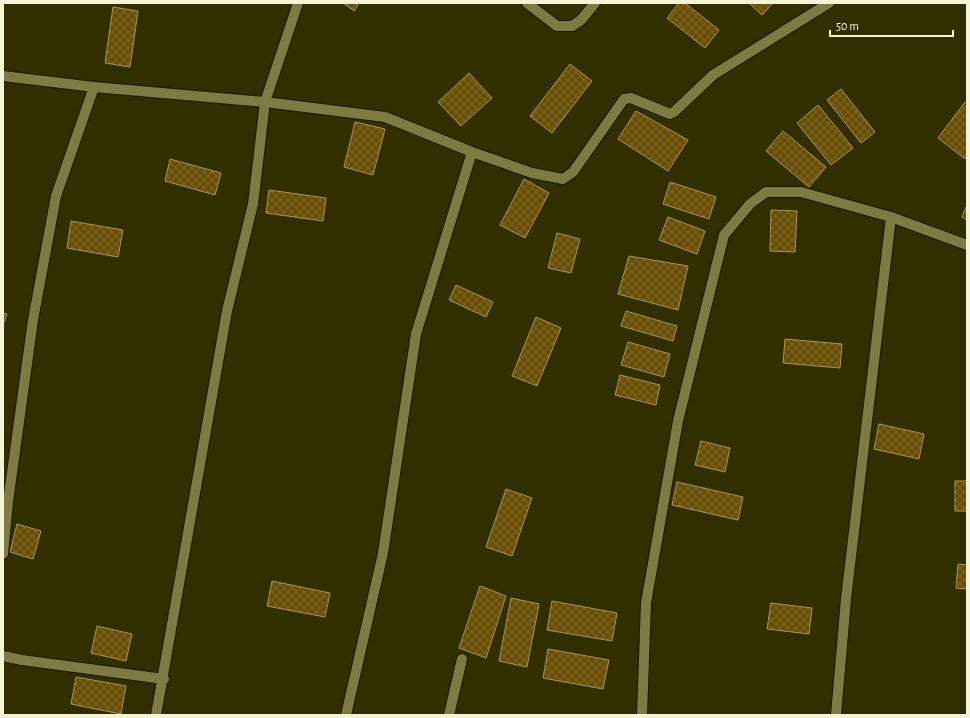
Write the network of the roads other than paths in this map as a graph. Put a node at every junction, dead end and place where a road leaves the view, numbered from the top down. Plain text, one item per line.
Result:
1 (298, 3) edge
2 (527, 3) edge
3 (595, 3) edge
4 (829, 3) edge
5 (3, 76) edge
6 (94, 87) junction
7 (265, 102) junction
8 (472, 152) junction
9 (891, 217) junction
10 (967, 245) edge
11 (3, 554) edge
12 (3, 656) edge
13 (462, 659) dead end
14 (164, 679) junction
15 (156, 715) edge
16 (346, 715) edge
17 (449, 715) edge
18 (642, 715) edge
19 (836, 715) edge

1 - 7 street
2 - 3 street
4 - 8 street
5 - 6 street
6 - 7 street
6 - 11 street
7 - 8 street
7 - 14 street
8 - 16 street
9 - 10 street
9 - 18 street
9 - 19 street
12 - 14 street
13 - 17 street
14 - 15 street

